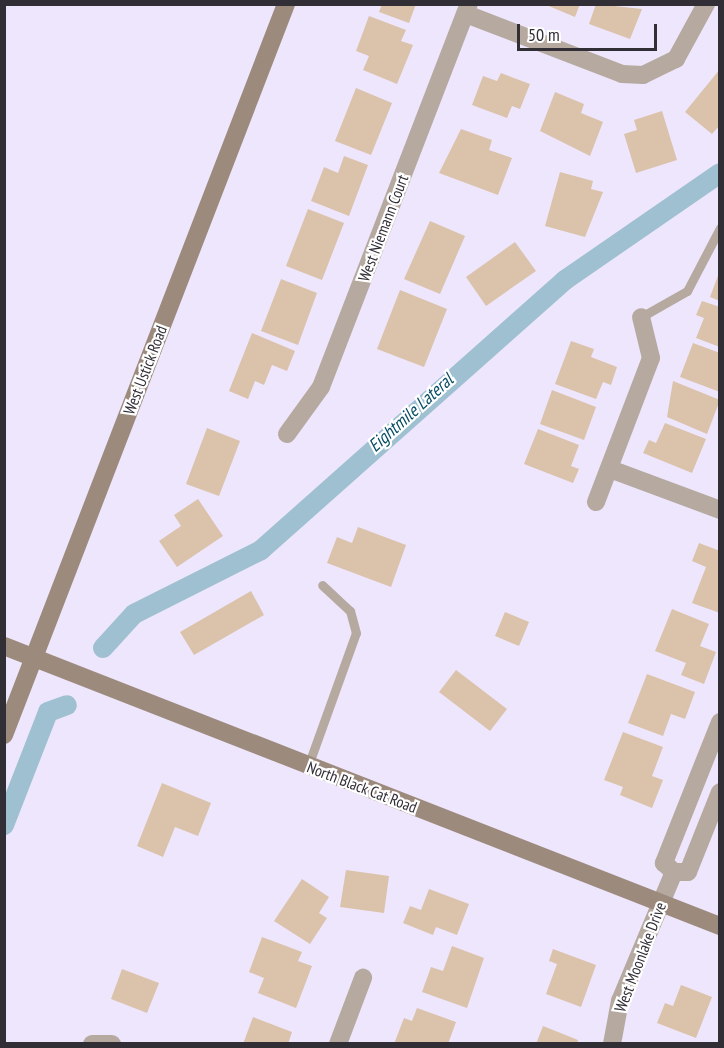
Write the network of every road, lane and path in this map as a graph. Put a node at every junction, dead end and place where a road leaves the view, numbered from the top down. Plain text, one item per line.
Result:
1 (286, 4) edge
2 (706, 4) edge
3 (468, 9) edge
4 (720, 228) edge
5 (640, 317) joint
6 (287, 434) dead end
7 (610, 469) junction
8 (596, 502) dead end
9 (720, 510) edge
10 (322, 585) dead end
11 (4, 646) edge
12 (34, 657) junction
13 (720, 722) edge
14 (4, 735) edge
15 (308, 766) junction
16 (720, 792) edge
17 (674, 872) junction
18 (661, 903) junction
19 (720, 926) edge
20 (363, 978) dead end
21 (92, 1044) edge
22 (112, 1044) edge
23 (338, 1044) edge
24 (612, 1044) edge

1 - 12 main road, West Ustick Road
2 - 3 street
3 - 6 street, West Niemann Court
4 - 5 lane
5 - 7 street
7 - 8 street
7 - 9 street
10 - 15 lane
11 - 12 main road, North Black Cat Road
12 - 14 main road, West Ustick Road
12 - 15 main road, North Black Cat Road
13 - 17 street
15 - 18 main road, North Black Cat Road
16 - 17 street
17 - 18 street, West Moonlake Drive
18 - 19 main road, North Black Cat Road
18 - 24 street, West Moonlake Drive
20 - 23 street
21 - 22 street

